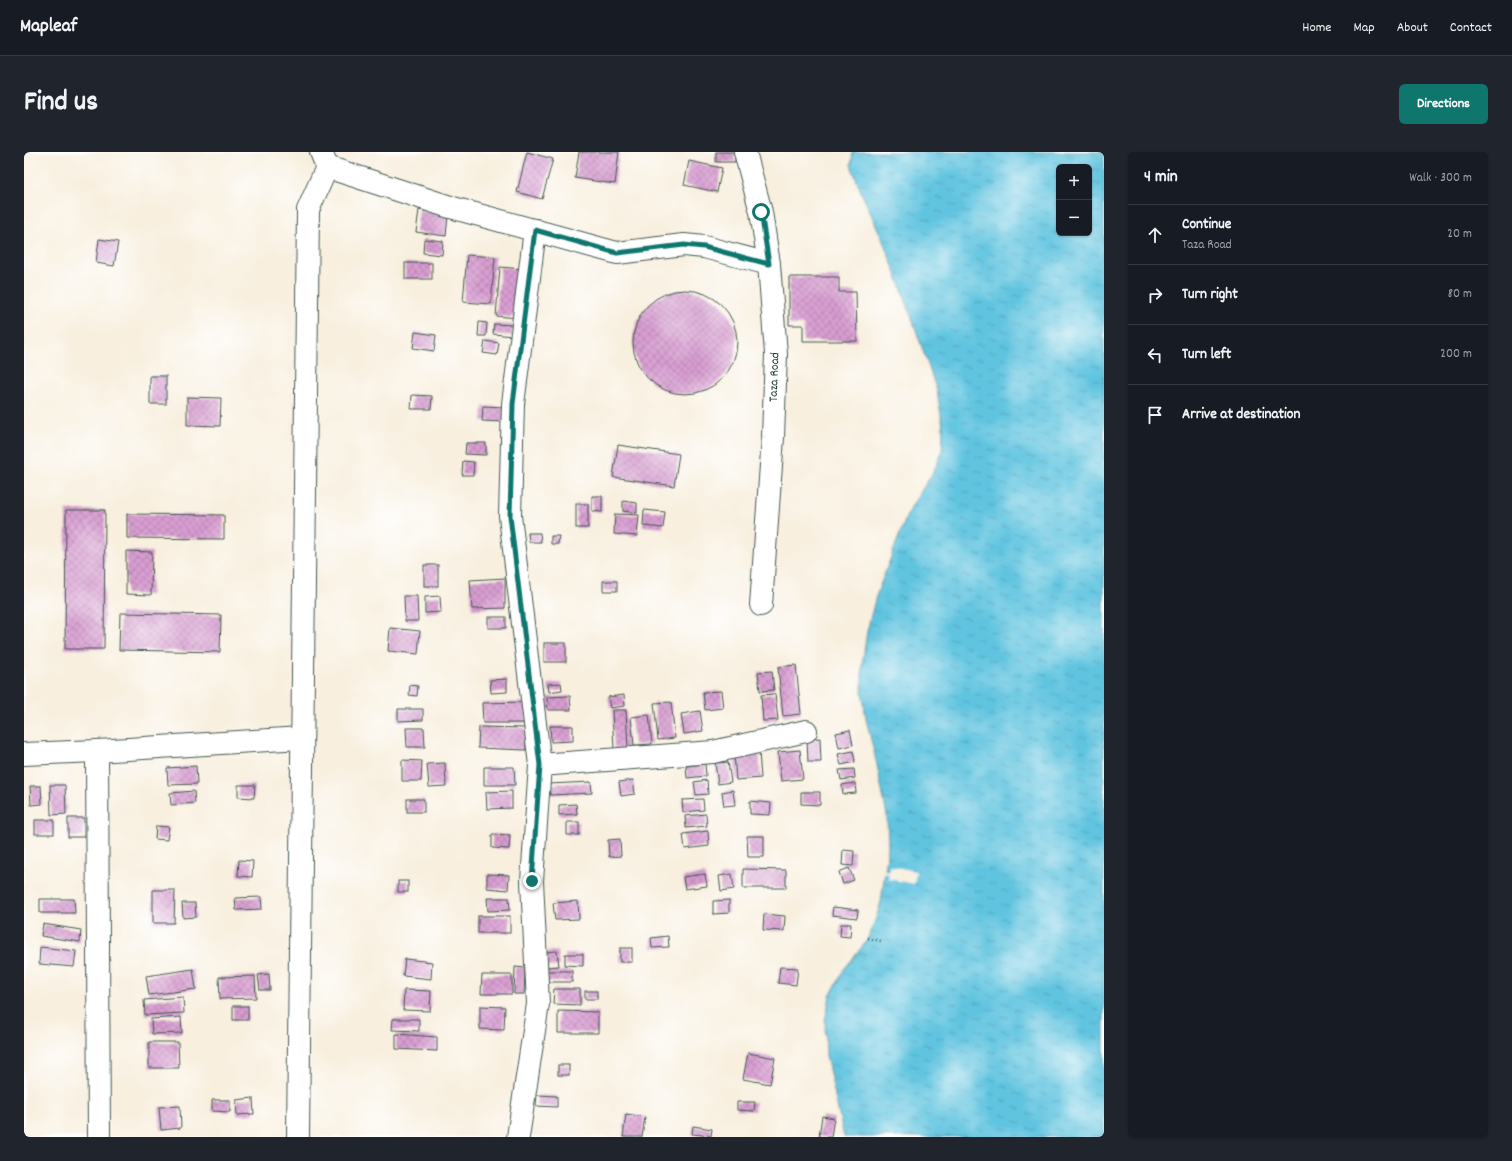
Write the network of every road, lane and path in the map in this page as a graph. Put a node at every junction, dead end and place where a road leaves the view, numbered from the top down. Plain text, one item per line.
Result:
1 (745, 152) edge
2 (324, 160) edge
3 (535, 230) junction
4 (769, 264) junction
5 (761, 605) dead end
6 (806, 731) dead end
7 (301, 738) junction
8 (97, 751) junction
9 (24, 754) edge
10 (540, 765) junction
11 (868, 938) dead end
12 (881, 940) dead end
13 (99, 1137) edge
14 (298, 1137) edge
15 (518, 1137) edge

1 - 4 street, Taza Road
2 - 3 street
2 - 7 street
3 - 4 street
3 - 10 street
4 - 5 street, Taza Road
6 - 10 street
7 - 8 street
7 - 14 street
8 - 9 street
8 - 13 street
10 - 15 street
11 - 12 path

